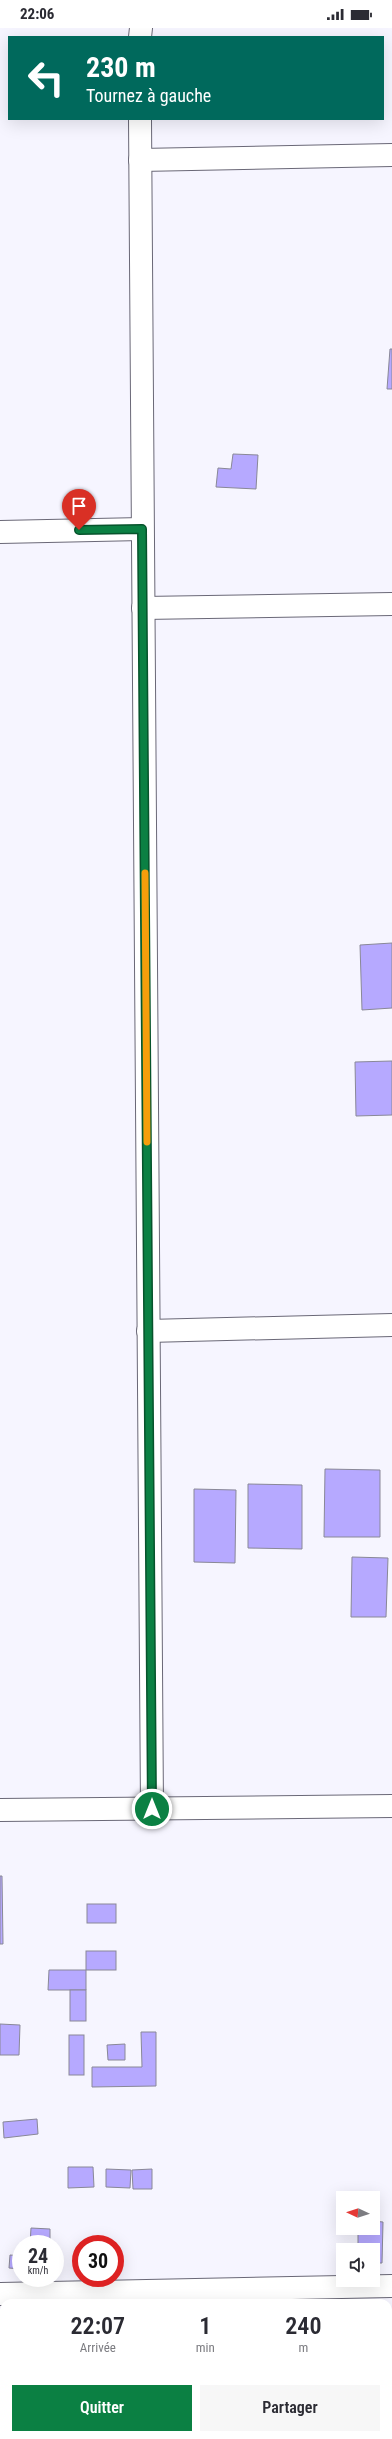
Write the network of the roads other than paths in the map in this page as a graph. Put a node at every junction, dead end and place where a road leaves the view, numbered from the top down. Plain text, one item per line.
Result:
1 (140, 120) edge
2 (392, 155) edge
3 (140, 160) junction
4 (142, 529) junction
5 (0, 532) edge
6 (392, 604) edge
7 (143, 608) junction
8 (392, 1325) edge
9 (148, 1330) junction
10 (392, 1806) edge
11 (152, 1809) junction
12 (0, 1810) edge
13 (392, 2286) edge
14 (0, 2294) edge

1 - 3 street
2 - 3 street
3 - 4 street
4 - 5 street
4 - 7 street
6 - 7 street
7 - 9 street
8 - 9 street
9 - 11 street
10 - 11 street
11 - 12 street
13 - 14 street

